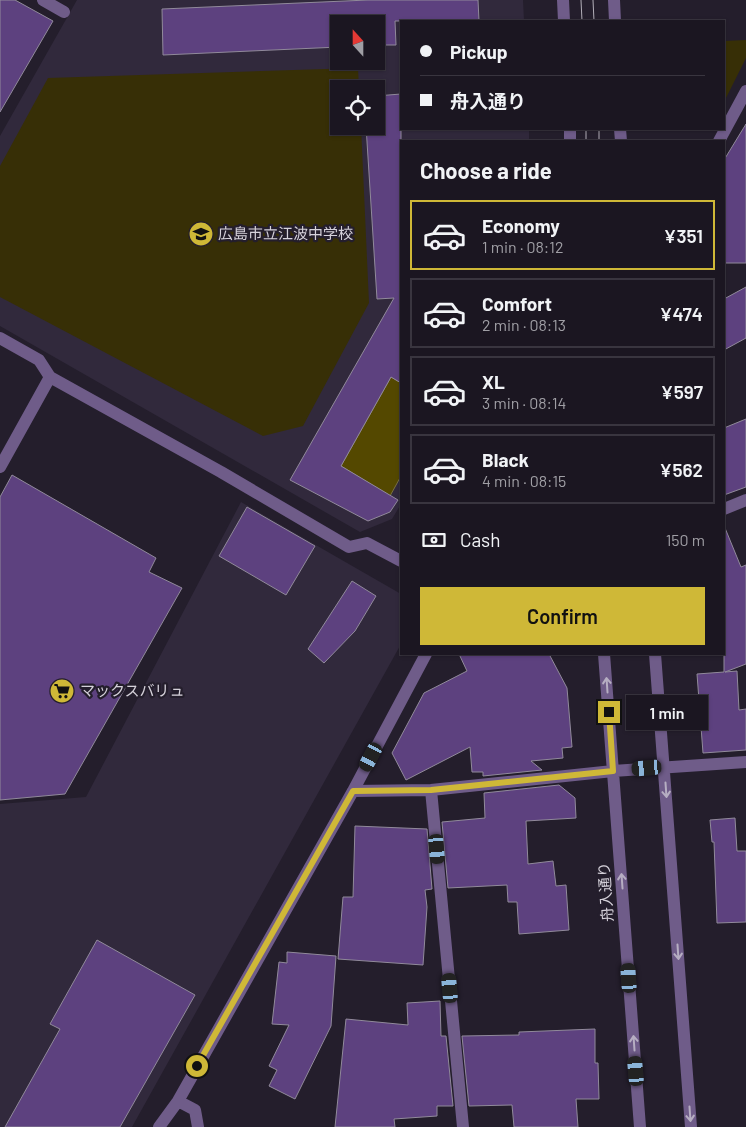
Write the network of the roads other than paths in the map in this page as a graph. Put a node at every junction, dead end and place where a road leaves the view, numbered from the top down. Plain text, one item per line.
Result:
1 (43, 0) edge
2 (563, 0) edge
3 (614, 0) edge
4 (64, 12) dead end
5 (564, 20) edge
6 (615, 20) edge
7 (746, 91) edge
8 (725, 130) edge
9 (0, 338) edge
10 (50, 377) junction
11 (0, 466) edge
12 (746, 500) edge
13 (725, 510) edge
14 (400, 560) edge
15 (425, 655) edge
16 (604, 655) edge
17 (656, 655) edge
18 (746, 762) edge
19 (664, 767) junction
20 (613, 771) junction
21 (431, 790) junction
22 (353, 791) junction
23 (178, 1101) junction
24 (160, 1127) edge
25 (198, 1127) edge
26 (463, 1127) edge
27 (640, 1127) edge
28 (691, 1127) edge

1 - 4 street
2 - 5 street
3 - 6 street
7 - 8 street
9 - 10 street
10 - 11 street
10 - 14 street
12 - 13 street
15 - 22 street
20 -> 16 street, 舟入通り
17 - 19 street
18 - 19 street
19 - 20 street
19 -> 28 street
20 - 21 street
27 -> 20 street, 舟入通り
21 - 22 street
21 - 26 street
22 - 23 street
23 - 24 street
23 - 25 street

